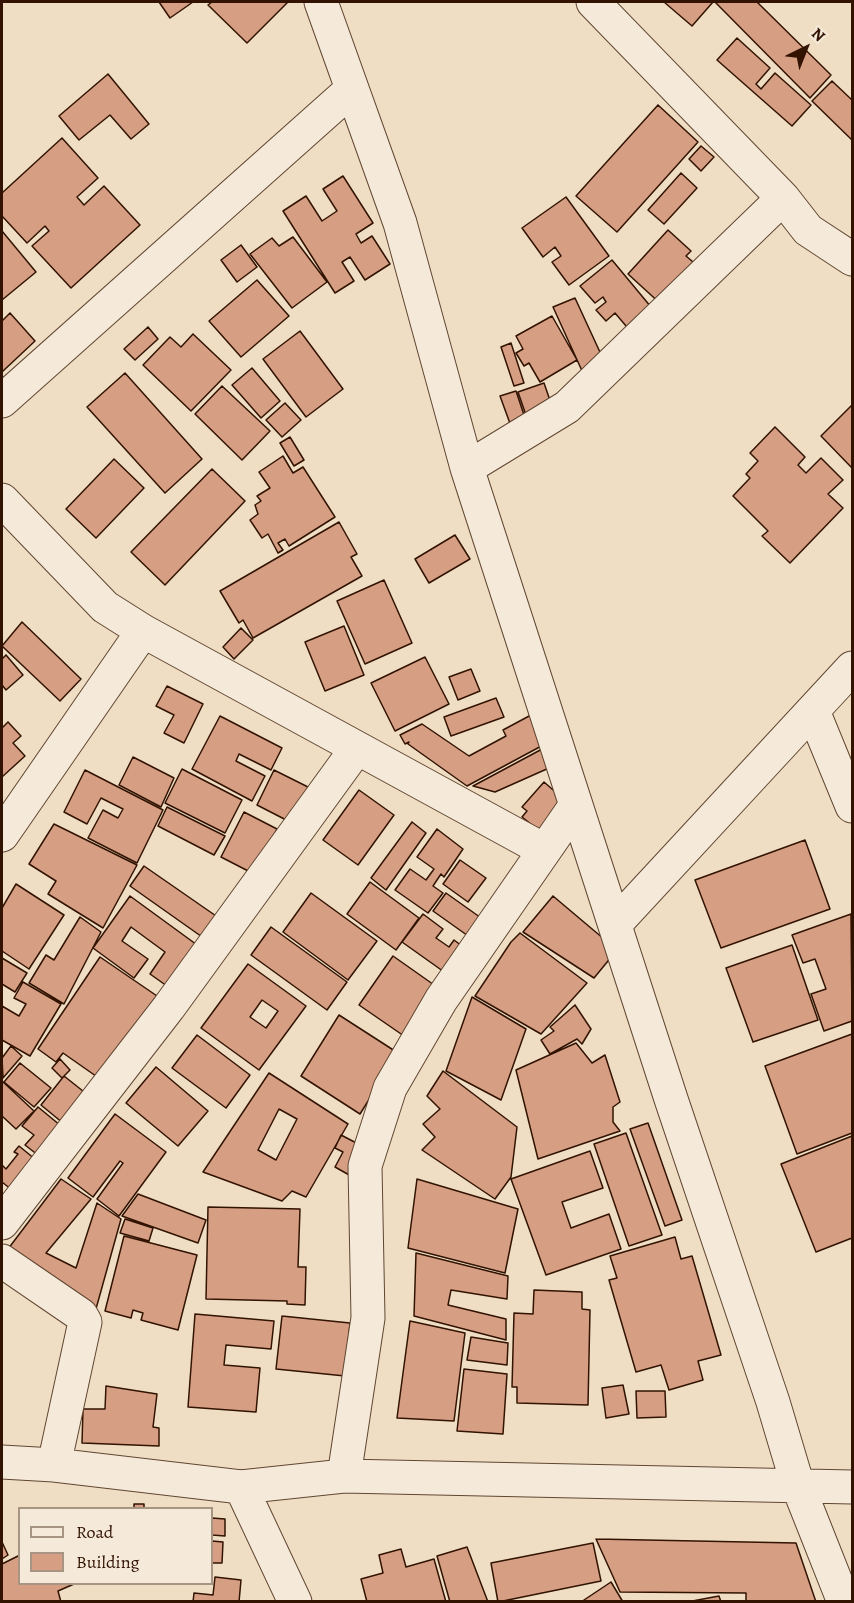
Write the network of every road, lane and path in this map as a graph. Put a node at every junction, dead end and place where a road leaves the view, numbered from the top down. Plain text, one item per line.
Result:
1 (321, 2) edge
2 (593, 2) edge
3 (352, 89) junction
4 (783, 198) junction
5 (852, 259) edge
6 (2, 401) edge
7 (466, 468) junction
8 (2, 500) edge
9 (143, 631) junction
10 (852, 668) edge
11 (813, 711) junction
12 (357, 748) junction
13 (576, 805) junction
14 (852, 806) edge
15 (2, 835) edge
16 (544, 850) junction
17 (616, 923) junction
18 (2, 1223) edge
19 (2, 1261) edge
20 (2, 1462) edge
21 (54, 1465) junction
22 (344, 1476) junction
23 (798, 1486) junction
24 (242, 1487) junction
25 (852, 1487) edge
26 (295, 1602) edge
27 (844, 1602) edge

1 - 3 street
2 - 4 street
3 - 6 street
3 - 7 street
4 - 5 street
4 - 7 street
7 - 13 street
8 - 9 street
9 - 12 street
9 - 15 street
10 - 11 street
11 - 14 street
11 - 17 street
12 - 16 street
12 - 18 street
13 - 16 street
13 - 17 street
16 - 22 street
17 - 23 street
19 - 21 street
20 - 21 street
21 - 24 street
22 - 23 street
22 - 24 street
23 - 25 street
23 - 27 street
24 - 26 street

